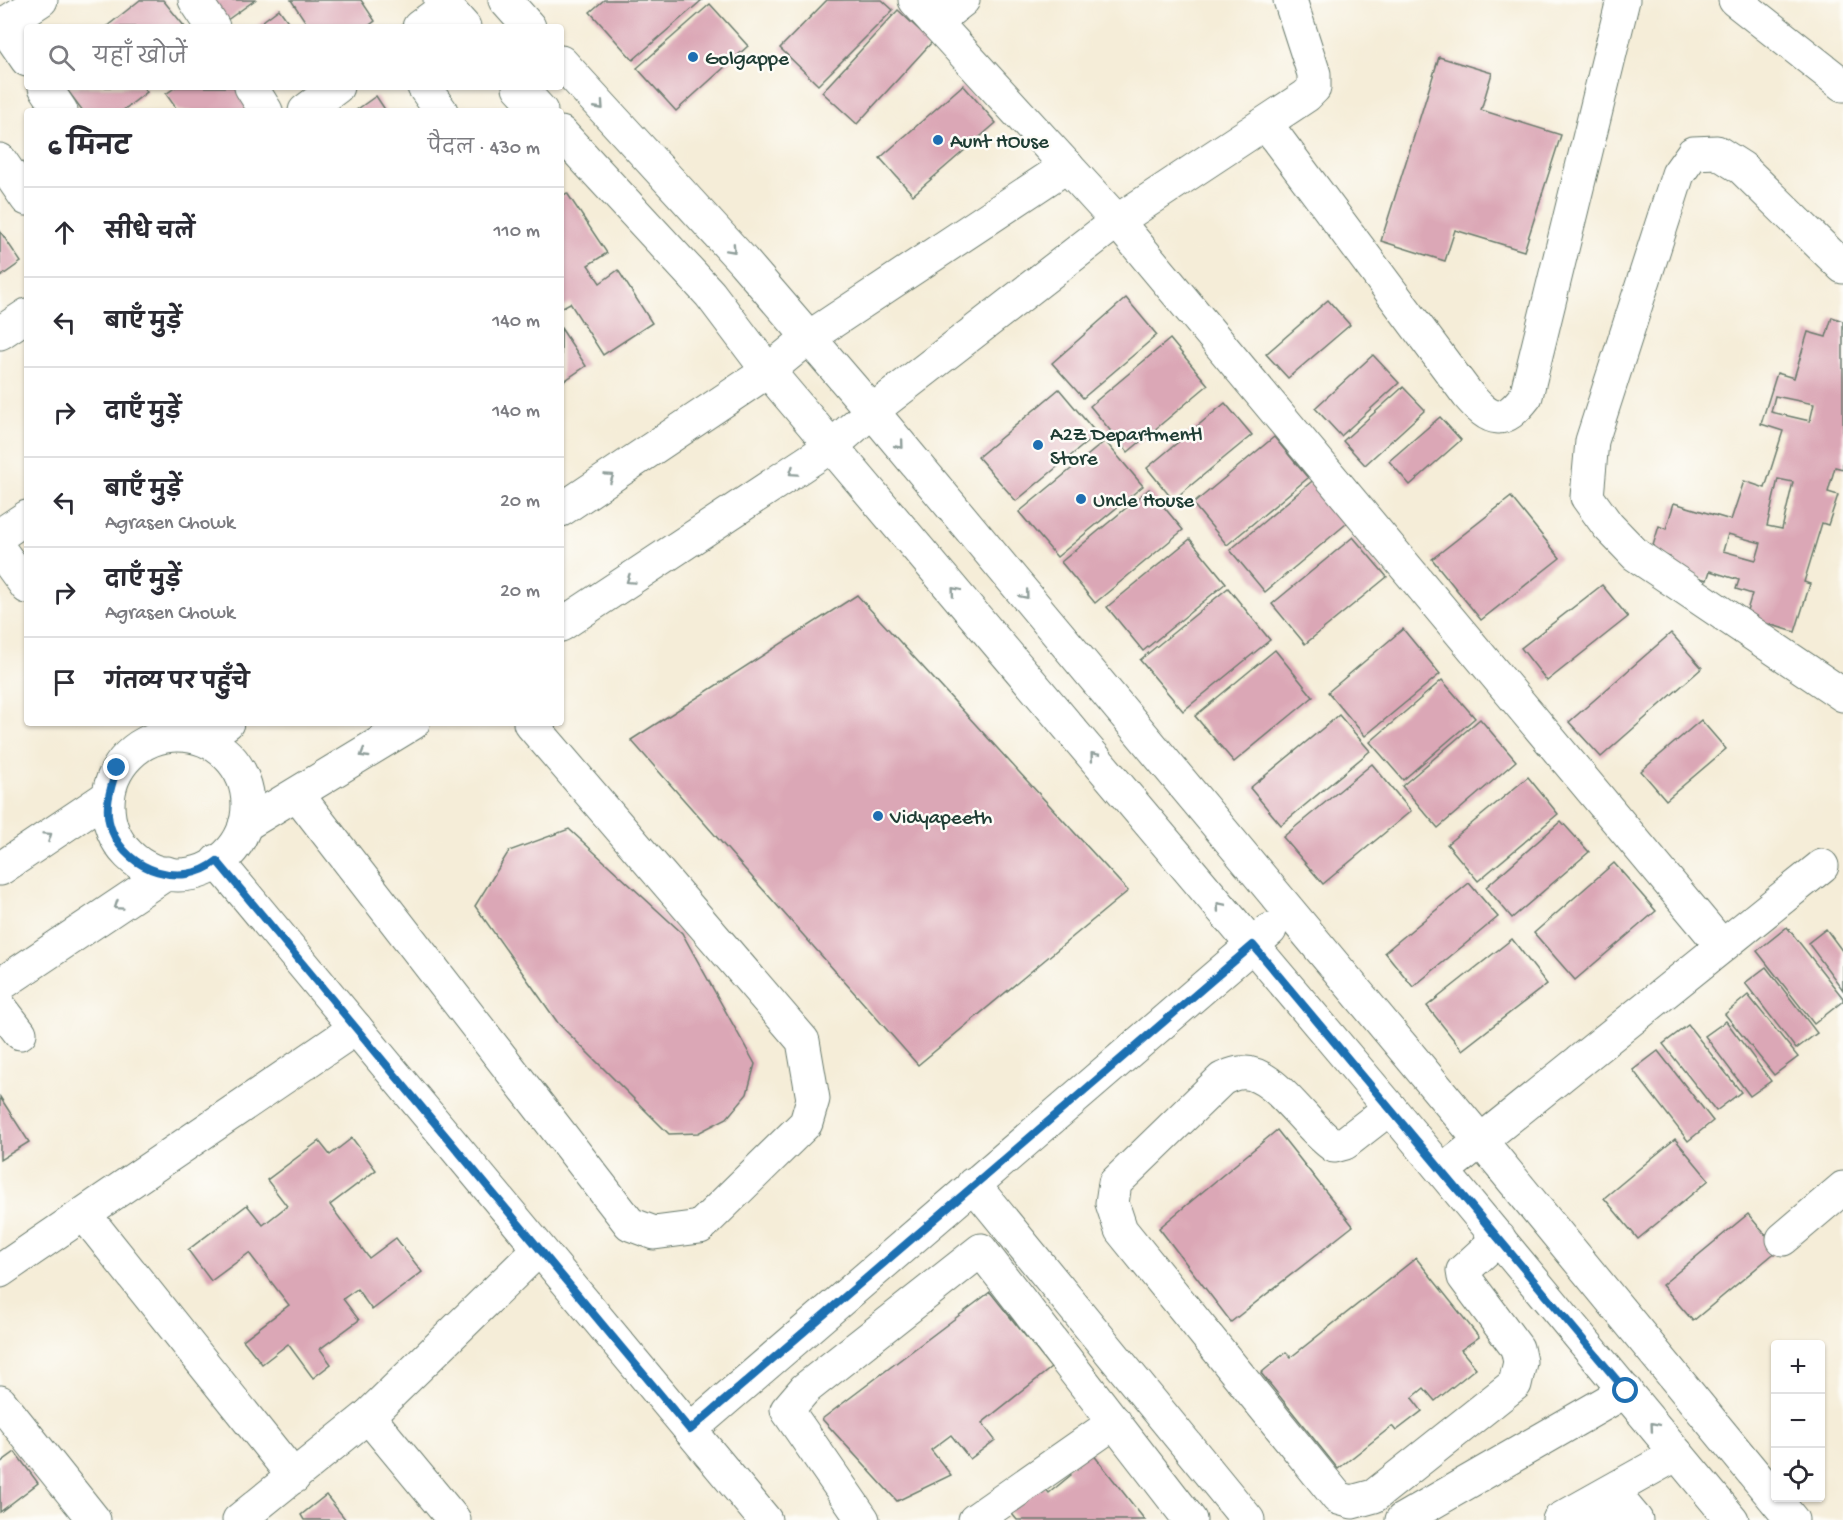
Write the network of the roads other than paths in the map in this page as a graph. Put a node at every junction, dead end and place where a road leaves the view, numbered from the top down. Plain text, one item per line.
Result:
1 (195, 0) edge
2 (505, 0) edge
3 (963, 0) edge
4 (1290, 0) edge
5 (1623, 0) edge
6 (1735, 0) edge
7 (34, 2) edge
8 (450, 11) edge
9 (925, 11) edge
10 (211, 24) edge
11 (425, 24) edge
12 (526, 24) edge
13 (2, 26) edge
14 (24, 56) edge
15 (564, 65) edge
16 (1843, 85) edge
17 (47, 90) edge
18 (253, 90) edge
19 (333, 90) edge
20 (425, 90) edge
21 (522, 90) edge
22 (59, 108) edge
23 (264, 108) edge
24 (309, 108) edge
25 (439, 108) edge
26 (538, 108) edge
27 (1266, 124) junction
28 (566, 147) edge
29 (0, 160) edge
30 (1067, 166) junction
31 (24, 195) edge
32 (1117, 221) junction
33 (1843, 267) edge
34 (24, 317) edge
35 (0, 333) edge
36 (808, 338) junction
37 (768, 371) junction
38 (872, 411) junction
39 (833, 445) junction
40 (564, 508) edge
41 (24, 519) edge
42 (0, 535) edge
43 (0, 550) edge
44 (24, 583) edge
45 (564, 623) edge
46 (1842, 692) edge
47 (408, 726) edge
48 (533, 726) edge
49 (214, 730) edge
50 (136, 733) edge
51 (297, 794) junction
52 (107, 797) junction
53 (245, 825) junction
54 (217, 861) junction
55 (1822, 866) dead end
56 (0, 869) edge
57 (167, 873) junction
58 (1289, 914) junction
59 (1253, 945) junction
60 (1722, 946) junction
61 (0, 985) edge
62 (0, 1007) edge
63 (356, 1028) junction
64 (20, 1033) dead end
65 (1390, 1108) junction
66 (1480, 1140) junction
67 (1443, 1171) junction
68 (973, 1184) junction
69 (1843, 1188) edge
70 (84, 1214) junction
71 (1499, 1238) junction
72 (1783, 1239) dead end
73 (539, 1249) junction
74 (0, 1271) edge
75 (1626, 1391) junction
76 (0, 1402) edge
77 (368, 1416) junction
78 (1114, 1422) junction
79 (690, 1430) junction
80 (1677, 1454) junction
81 (294, 1477) junction
82 (94, 1520) edge
83 (239, 1520) edge
84 (454, 1520) edge
85 (765, 1520) edge
86 (862, 1520) edge
87 (975, 1520) edge
88 (1190, 1520) edge
89 (1248, 1520) edge
90 (1402, 1520) edge
91 (1559, 1520) edge
92 (1605, 1520) edge
93 (1636, 1520) edge
94 (1732, 1520) edge
95 (1792, 1520) edge

1 - 10 street
2 - 12 street
3 - 9 street
4 - 27 street
5 - 27 street
6 - 16 street
7 - 13 street
8 - 11 street
9 - 30 street
13 - 14 street
15 -> 36 street
17 - 22 street
18 - 23 street
19 - 24 street
20 - 25 street
21 - 26 street
27 - 32 street
28 - 37 street
29 - 31 street
30 - 32 street
30 - 36 street
32 - 38 street
32 - 60 street
33 - 46 street
34 - 35 street
36 - 37 street
36 - 38 street
37 - 39 street
40 -> 37 street
38 - 39 street
38 -> 58 street
39 -> 45 street
59 -> 39 street
41 - 42 street
43 - 44 street
47 -> 51 street
48 - 51 street
49 - 50 street
49 - 53 street
50 - 52 street
51 - 53 street
56 -> 52 street
52 - 57 street
53 - 54 street
54 - 57 street
54 - 63 street
55 - 60 street
57 -> 61 street
58 - 59 street
58 - 66 street
59 - 65 street
59 - 68 street
60 - 66 street
62 - 64 street
63 - 70 street
63 - 73 street
65 - 67 street
65 - 71 street
66 - 67 street
66 - 95 street
67 - 71 street
68 - 79 street
68 - 89 street
69 - 72 street
70 - 74 street
70 - 81 street
71 - 75 street
73 - 77 street
73 - 79 street
80 -> 75 street
75 - 90 street
76 - 82 street
77 - 81 street
77 - 84 street
78 - 86 street
78 - 87 street
78 - 88 street
79 - 85 street
80 - 91 street
80 - 94 street
81 - 83 street
92 - 93 street

